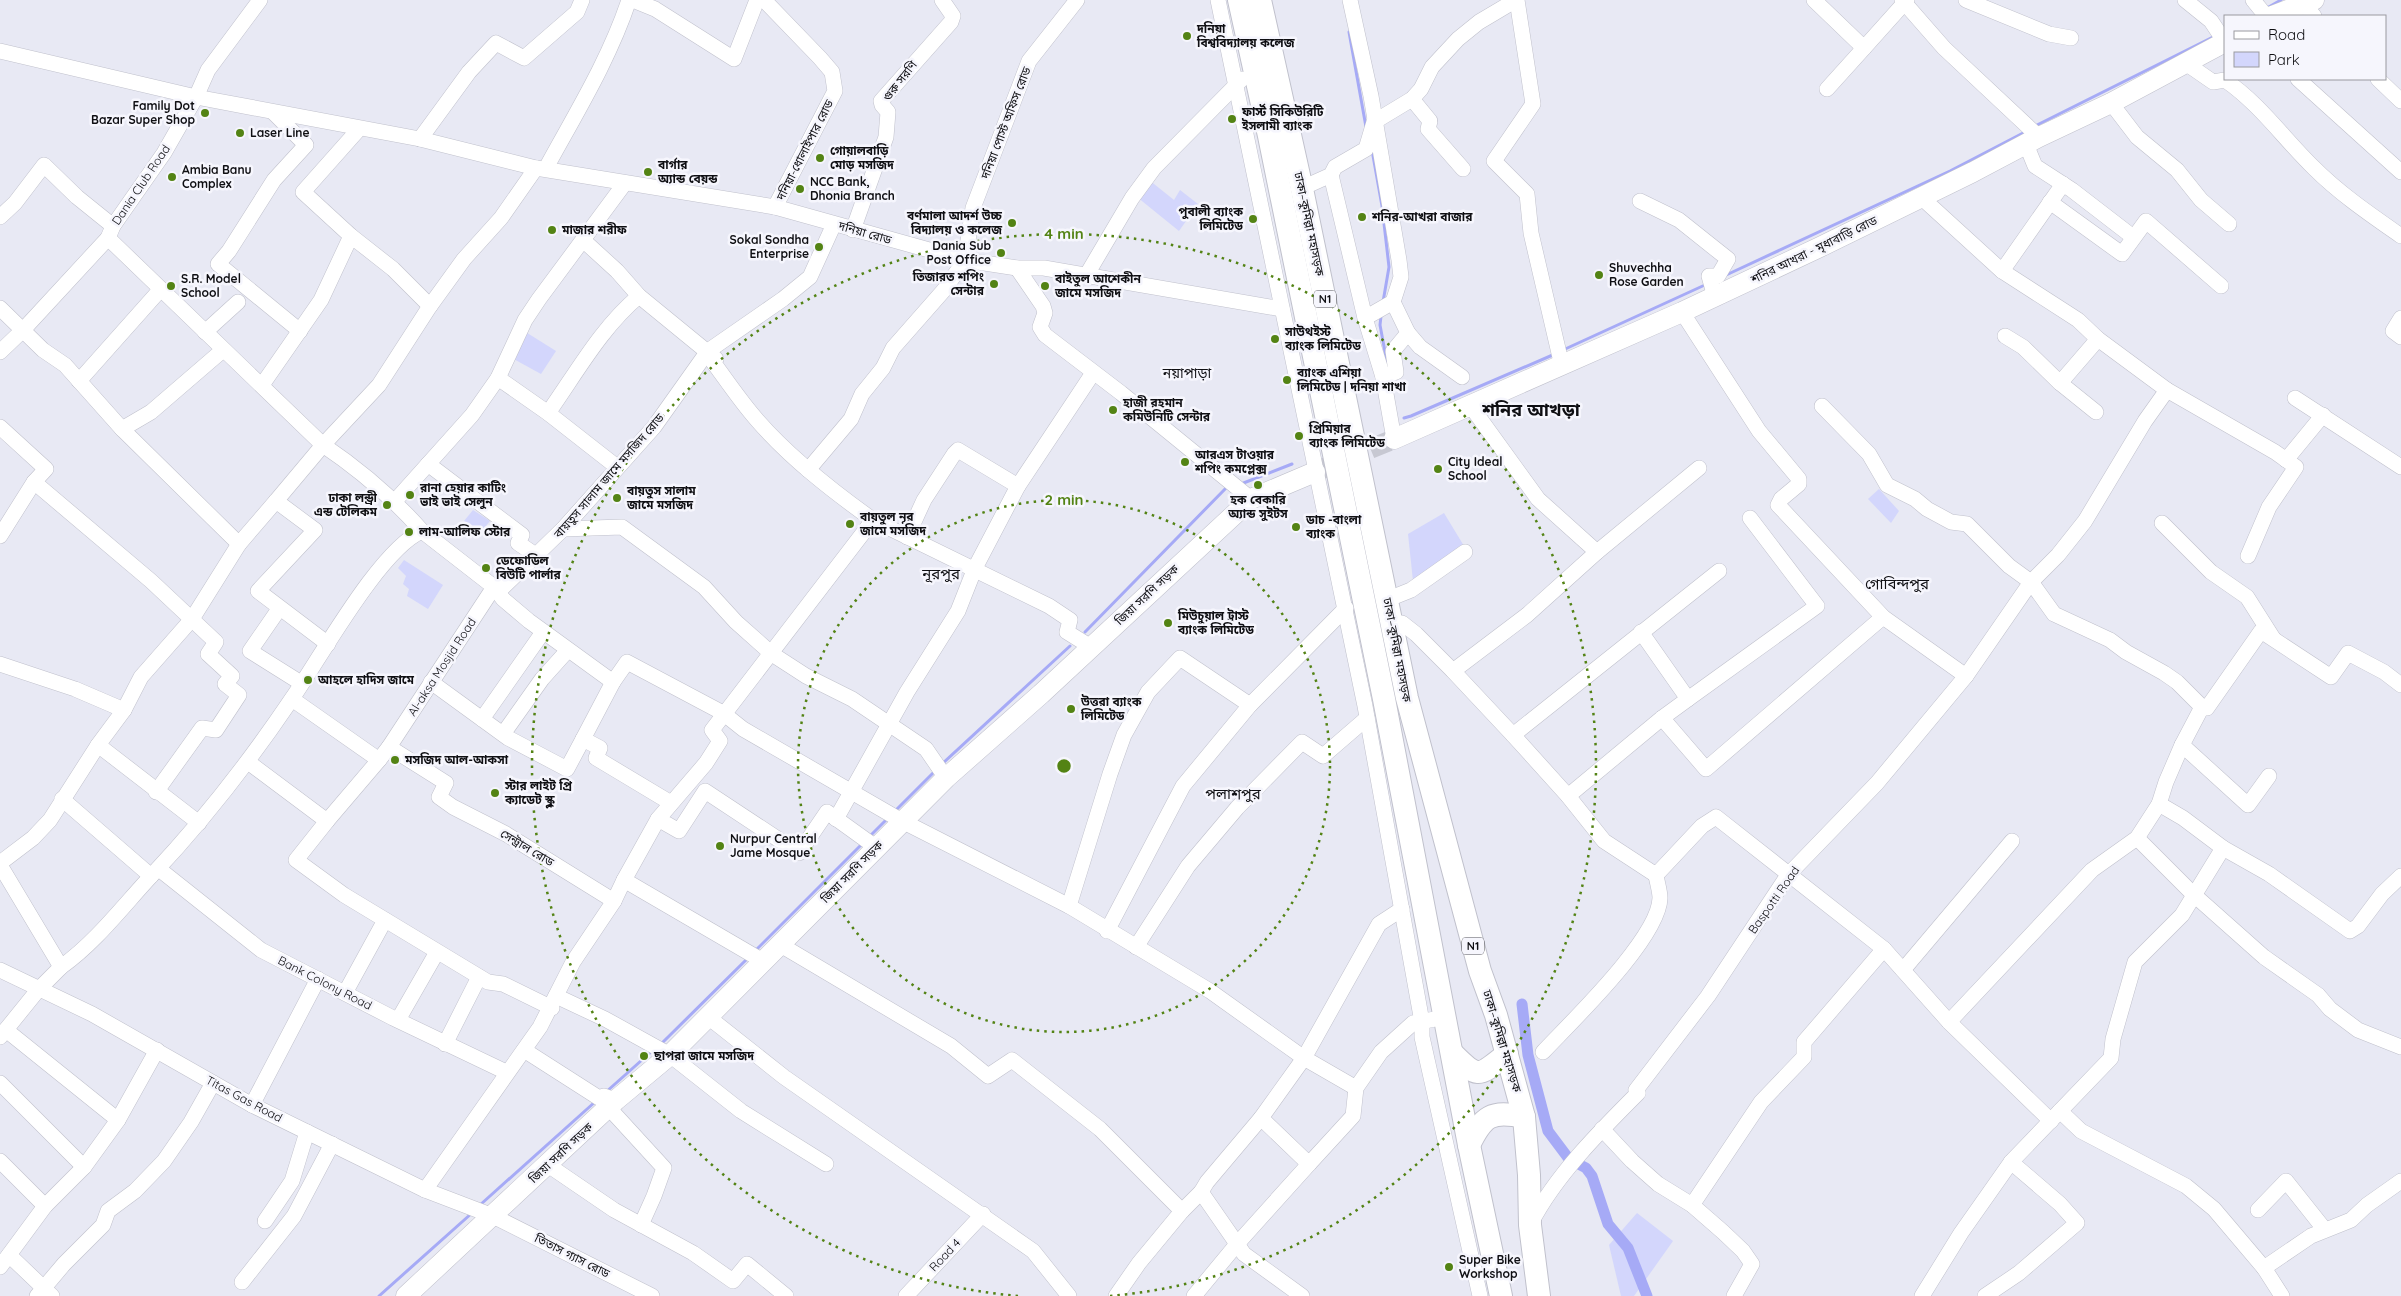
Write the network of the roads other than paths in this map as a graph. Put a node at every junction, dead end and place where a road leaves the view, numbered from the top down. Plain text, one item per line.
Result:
1 (260, 0) edge
2 (582, 0) edge
3 (629, 0) edge
4 (633, 0) edge
5 (757, 0) edge
6 (764, 0) edge
7 (942, 0) edge
8 (1077, 0) edge
9 (1218, 0) edge
10 (1239, 0) edge
11 (1260, 0) edge
12 (1271, 0) edge
13 (1350, 0) edge
14 (1516, 0) edge
15 (1814, 0) edge
16 (1966, 0) edge
17 (2185, 0) edge
18 (2253, 0) edge
19 (1905, 1) edge
20 (2310, 7) edge
21 (2265, 15) edge
22 (2276, 15) edge
23 (1237, 38) junction
24 (2071, 38) dead end
25 (2224, 40) edge
26 (2224, 43) edge
27 (1864, 48) junction
28 (0, 52) edge
29 (2187, 64) junction
30 (1254, 69) junction
31 (2299, 80) edge
32 (2379, 80) edge
33 (1236, 84) junction
34 (1827, 90) dead end
35 (196, 97) junction
36 (1412, 98) junction
37 (2401, 101) edge
38 (2111, 103) junction
39 (274, 114) junction
40 (359, 129) junction
41 (1371, 135) junction
42 (420, 139) junction
43 (2032, 140) junction
44 (541, 168) junction
45 (1463, 168) dead end
46 (2401, 172) edge
47 (1321, 180) junction
48 (625, 183) junction
49 (2063, 184) junction
50 (1922, 198) junction
51 (1640, 201) dead end
52 (2050, 202) junction
53 (775, 207) junction
54 (0, 217) edge
55 (834, 224) junction
56 (2229, 224) dead end
57 (853, 230) junction
58 (111, 232) junction
59 (351, 236) junction
60 (2401, 236) edge
61 (2133, 237) junction
62 (583, 240) junction
63 (965, 260) junction
64 (1017, 268) junction
65 (2002, 271) junction
66 (1086, 276) junction
67 (2221, 286) dead end
68 (160, 290) junction
69 (1715, 294) junction
70 (639, 296) junction
71 (238, 302) dead end
72 (1393, 302) junction
73 (430, 306) junction
74 (0, 308) edge
75 (1282, 309) junction
76 (1682, 312) junction
77 (1365, 318) junction
78 (2401, 318) edge
79 (23, 330) junction
80 (300, 331) junction
81 (205, 332) junction
82 (1408, 332) junction
83 (2005, 336) dead end
84 (2401, 336) edge
85 (2098, 339) junction
86 (224, 350) junction
87 (708, 351) junction
88 (0, 352) edge
89 (1561, 362) junction
90 (1093, 373) junction
91 (1383, 377) junction
92 (1462, 377) dead end
93 (498, 378) junction
94 (79, 381) junction
95 (2060, 383) junction
96 (262, 385) junction
97 (2168, 390) junction
98 (2295, 398) dead end
99 (1470, 405) junction
100 (1822, 406) dead end
101 (548, 412) junction
102 (2096, 412) dead end
103 (2323, 416) junction
104 (0, 427) edge
105 (122, 429) junction
106 (1394, 439) joint
107 (323, 445) junction
108 (2286, 460) junction
109 (428, 464) junction
110 (2401, 466) edge
111 (617, 467) junction
112 (1699, 468) dead end
113 (808, 470) junction
114 (1315, 472) junction
115 (34, 482) junction
116 (1018, 486) junction
117 (1250, 500) junction
118 (276, 501) junction
119 (395, 501) junction
120 (1750, 518) dead end
121 (873, 520) junction
122 (2162, 523) dead end
123 (563, 529) junction
124 (422, 531) junction
125 (0, 536) edge
126 (907, 537) junction
127 (239, 544) junction
128 (1465, 552) dead end
129 (1597, 552) junction
130 (537, 556) junction
131 (2248, 556) dead end
132 (975, 568) junction
133 (1719, 571) dead end
134 (2031, 582) junction
135 (496, 590) junction
136 (1396, 596) junction
137 (1346, 608) junction
138 (279, 609) junction
139 (1883, 617) junction
140 (192, 619) junction
141 (1402, 623) junction
142 (543, 632) junction
143 (1641, 632) junction
144 (2274, 639) junction
145 (328, 644) junction
146 (1091, 647) junction
147 (568, 650) junction
148 (772, 654) junction
149 (0, 664) edge
150 (1453, 671) junction
151 (1966, 676) junction
152 (431, 682) junction
153 (613, 682) junction
154 (301, 683) junction
155 (2401, 685) edge
156 (1688, 698) junction
157 (292, 699) junction
158 (1250, 705) junction
159 (2202, 707) junction
160 (124, 710) junction
161 (723, 713) junction
162 (1367, 718) junction
163 (1662, 718) junction
164 (482, 719) junction
165 (889, 723) junction
166 (503, 734) junction
167 (1513, 735) junction
168 (582, 739) junction
169 (98, 745) junction
170 (2182, 745) junction
171 (389, 747) junction
172 (1419, 751) junction
173 (379, 760) junction
174 (248, 762) junction
175 (2269, 776) dead end
176 (946, 778) junction
177 (850, 791) junction
178 (156, 792) junction
179 (1568, 796) junction
180 (62, 799) junction
181 (671, 803) junction
182 (2159, 804) junction
183 (836, 818) junction
184 (658, 819) junction
185 (327, 821) junction
186 (902, 821) junction
187 (199, 823) junction
188 (2136, 838) junction
189 (2012, 841) dead end
190 (877, 848) junction
191 (2223, 848) junction
192 (0, 864) edge
193 (155, 872) junction
194 (1656, 875) junction
195 (1788, 875) junction
196 (2401, 876) edge
197 (624, 880) junction
198 (2193, 894) junction
199 (614, 901) junction
200 (1069, 906) junction
201 (1402, 909) junction
202 (385, 920) junction
203 (1107, 931) junction
204 (779, 944) junction
205 (1136, 947) junction
206 (1884, 949) junction
207 (437, 952) junction
208 (763, 961) junction
209 (61, 967) junction
210 (0, 970) edge
211 (1903, 970) junction
212 (479, 977) junction
213 (318, 979) junction
214 (38, 990) junction
215 (345, 993) junction
216 (554, 1002) junction
217 (707, 1016) junction
218 (1446, 1017) junction
219 (398, 1020) junction
220 (1422, 1022) junction
221 (1949, 1022) junction
222 (3, 1034) edge
223 (445, 1044) junction
224 (2401, 1047) edge
225 (157, 1050) junction
226 (524, 1050) junction
227 (1543, 1052) dead end
228 (1453, 1054) junction
229 (1507, 1054) junction
230 (670, 1055) junction
231 (1304, 1058) junction
232 (506, 1072) junction
233 (0, 1083) edge
234 (213, 1083) junction
235 (1356, 1088) junction
236 (613, 1104) junction
237 (252, 1105) junction
238 (2055, 1116) junction
239 (1524, 1117) junction
240 (1261, 1118) junction
241 (118, 1120) junction
242 (1602, 1129) junction
243 (308, 1132) junction
244 (332, 1144) junction
245 (1469, 1145) junction
246 (0, 1161) edge
247 (2011, 1162) junction
248 (826, 1164) dead end
249 (1309, 1164) junction
250 (548, 1165) junction
251 (84, 1167) junction
252 (2401, 1181) edge
253 (425, 1190) junction
254 (1201, 1192) junction
255 (1692, 1205) junction
256 (45, 1206) junction
257 (2258, 1210) dead end
258 (1182, 1211) junction
259 (481, 1212) junction
260 (983, 1214) junction
261 (265, 1222) dead end
262 (641, 1224) junction
263 (1530, 1225) junction
264 (2325, 1230) junction
265 (1237, 1244) junction
266 (9, 1255) junction
267 (0, 1268) edge
268 (2264, 1268) junction
269 (242, 1282) dead end
270 (1496, 1291) edge
271 (45, 1293) edge
272 (406, 1296) edge
273 (652, 1296) edge
274 (786, 1296) edge
275 (906, 1296) edge
276 (1069, 1296) edge
277 (1116, 1296) edge
278 (1194, 1296) edge
279 (1302, 1296) edge
280 (1480, 1296) edge
281 (1539, 1296) edge
282 (1734, 1296) edge
283 (1922, 1296) edge
284 (1985, 1296) edge
285 (2282, 1296) edge

1 - 35 street, Dania Club Road
2 - 42 street
3 - 44 street
4 - 5 street
6 - 53 street, দনিয়া-ধোলাইপার রোড
7 - 57 street, গুরু সরণি
8 - 63 street, দনিয়া পোস্ট অফিস রোড
9 - 23 street
10 - 23 highway, ঢাকা–কুমিল্লা মহাসড়ক / N1
11 - 172 highway, ঢাকা–কুমিল্লা মহাসড়ক / N1
12 - 47 highway
13 - 41 street
14 - 36 street
14 - 89 street
15 - 27 street
16 - 24 street
17 - 25 street
18 - 21 street
19 - 27 street
19 - 43 street
20 - 22 main road
23 - 30 highway, ঢাকা–কুমিল্লা মহাসড়ক / N1
23 - 33 street
26 - 29 main road, শনির আখরা - মৃধাবাড়ি রোড
27 - 34 street
28 - 35 street, দনিয়া রোড
29 - 38 main road, শনির আখরা - মৃধাবাড়ি রোড
29 - 60 street
30 - 33 street
30 - 218 highway, ঢাকা–কুমিল্লা মহাসড়ক / N1
31 - 46 street
32 - 37 street
33 - 66 street
33 - 75 street
35 - 39 street, দনিয়া রোড
35 - 58 street, Dania Club Road
36 - 41 street
36 - 45 street
38 - 43 main road, শনির আখরা - মৃধাবাড়ি রোড
38 - 56 street
39 - 40 street, দনিয়া রোড
39 - 80 street
40 - 42 street, দনিয়া রোড
40 - 59 street
41 - 47 street
41 - 72 street
42 - 44 street, দনিয়া রোড
43 - 49 street
43 - 50 main road, শনির আখরা - মৃধাবাড়ি রোড
44 - 48 street, দনিয়া রোড
44 - 73 street
47 - 77 street
47 - 136 highway
48 - 53 street, দনিয়া রোড
48 - 62 street
49 - 52 street
49 - 61 street
50 - 65 street
50 - 69 main road, শনির আখরা - মৃধাবাড়ি রোড
51 - 69 street
52 - 61 street
52 - 65 street
53 - 55 street, দনিয়া রোড
54 - 58 street
55 - 57 street, দনিয়া রোড
55 - 87 street, বায়তুস সালাম জামে মসজিদ রোড
57 - 63 street, দনিয়া রোড
58 - 68 street
58 - 79 street, Dania Club Road
59 - 73 street
59 - 80 street
61 - 67 street
62 - 70 street
62 - 93 street
63 - 64 street, দনিয়া রোড
63 - 113 street
64 - 66 street, দনিয়া রোড
64 - 90 street
65 - 85 street
66 - 75 street, দনিয়া রোড
68 - 81 street
68 - 94 street
69 - 76 main road, শনির আখরা - মৃধাবাড়ি রোড
70 - 87 street
70 - 101 street
71 - 81 street
72 - 77 street
72 - 82 street
73 - 107 street
74 - 79 street
75 - 114 street
76 - 89 main road, শনির আখরা - মৃধাবাড়ি রোড
76 - 139 street
77 - 91 street
78 - 84 street
79 - 88 street, Dania Club Road
79 - 94 street
80 - 96 street
81 - 86 street
82 - 91 street
82 - 92 street
83 - 95 street
85 - 95 street
85 - 97 street
86 - 96 street
86 - 105 street
87 - 111 street, বায়তুস সালাম জামে মসজিদ রোড
87 - 113 street
89 - 99 main road, শনির আখরা - মৃধাবাড়ি রোড
90 - 116 street
90 - 117 street
91 - 106 street
93 - 101 street
93 - 109 street
94 - 105 street
95 - 102 street
96 - 107 street
97 - 108 street
97 - 134 street, Baspotti Road
98 - 103 street
99 - 106 main road, শনির আখরা - মৃধাবাড়ি রোড
99 - 129 street
100 - 134 street
101 - 111 street
103 - 108 street
103 - 110 street
104 - 115 street
105 - 127 street
107 - 118 street
107 - 119 street
108 - 131 street
109 - 119 street
109 - 130 street
111 - 123 street, বায়তুস সালাম জামে মসজিদ রোড
112 - 129 street
113 - 121 street
114 - 117 main road, জিয়া সরণি সড়ক
114 - 137 street
115 - 125 street
115 - 140 street
116 - 126 street
116 - 132 street
117 - 146 main road, জিয়া সরণি সড়ক
118 - 127 street
118 - 138 street
119 - 124 street
120 - 156 street
121 - 126 street
121 - 148 street
122 - 144 street
123 - 130 street, বায়তুস সালাম জামে মসজিদ রোড
123 - 148 street
124 - 135 street
124 - 145 street
126 - 132 street
127 - 140 street
128 - 136 street
129 - 150 street
130 - 135 street, বায়তুস সালাম জামে মসজিদ রোড
132 - 146 street
132 - 165 street
133 - 143 street
134 - 151 street, Baspotti Road
134 - 159 street
135 - 142 street
135 - 152 street, Al-aksa Mosjid Road
136 - 141 highway
137 - 158 street
137 - 162 street
138 - 145 street
138 - 154 street
139 - 151 street
139 - 163 street
140 - 160 street
140 - 178 street
141 - 150 street
141 - 172 highway
142 - 147 street
142 - 164 street
143 - 156 street
143 - 167 street
144 - 155 street
144 - 159 street
145 - 154 street
146 - 176 main road, জিয়া সরণি সড়ক
147 - 153 street
147 - 166 street
148 - 161 street
148 - 165 street
149 - 160 street
150 - 167 street
151 - 195 street, Baspotti Road
152 - 164 street
152 - 171 street, Al-aksa Mosjid Road
153 - 161 street
153 - 168 street
154 - 157 street
156 - 163 street
157 - 173 street
157 - 174 street
158 - 200 street
158 - 203 street
159 - 170 street
160 - 169 street
161 - 177 street
161 - 181 street
162 - 201 street
162 - 205 street
163 - 179 street
164 - 166 street
165 - 176 street
165 - 177 street
166 - 168 street
167 - 179 street
168 - 181 street
169 - 178 street
169 - 180 street
170 - 175 street
170 - 182 street
171 - 173 street, Al-aksa Mosjid Road
171 - 199 street, সেন্ট্রাল রোড
172 - 229 highway, ঢাকা–কুমিল্লা মহাসড়ক / N1
173 - 185 street, Al-aksa Mosjid Road
174 - 185 street
174 - 187 street
176 - 186 main road, জিয়া সরণি সড়ক
177 - 183 street
177 - 186 street
178 - 187 street
179 - 194 street
180 - 192 street
180 - 193 street, Bank Colony Road
181 - 184 street
182 - 188 street
182 - 191 street
183 - 184 street
183 - 190 street
184 - 197 street
185 - 202 street, Al-aksa Mosjid Road
186 - 190 main road, জিয়া সরণি সড়ক
186 - 200 street
187 - 193 street
188 - 198 street
188 - 221 street
189 - 211 street
190 - 204 main road, জিয়া সরণি সড়ক
191 - 196 street
191 - 198 street
192 - 209 street
193 - 209 street
193 - 213 street, Bank Colony Road
194 - 195 street
194 - 227 street
195 - 206 street
195 - 242 street, Baspotti Road
197 - 199 street
197 - 208 street
198 - 224 street
198 - 238 street
199 - 216 street
200 - 203 street
201 - 220 street
201 - 231 street
202 - 207 street
202 - 215 street
203 - 205 street
204 - 208 main road, জিয়া সরণি সড়ক
204 - 258 street
205 - 231 street
206 - 211 street
206 - 255 street
207 - 212 street
207 - 219 street
208 - 217 main road, জিয়া সরণি সড়ক
209 - 214 street
210 - 214 street, Titas Gas Road
211 - 221 street
212 - 216 street
212 - 223 street
213 - 215 street, Bank Colony Road
213 - 237 street
214 - 222 street
214 - 225 street, Titas Gas Road
215 - 219 street, Bank Colony Road
216 - 226 street
216 - 230 street
217 - 230 main road, জিয়া সরণি সড়ক
217 - 260 street
218 - 220 street
218 - 228 highway, ঢাকা–কুমিল্লা মহাসড়ক / N1
219 - 223 street, Bank Colony Road
220 - 235 street
220 - 280 street
221 - 238 street
222 - 241 street
223 - 232 street, Bank Colony Road
225 - 234 street, Titas Gas Road
225 - 241 street
226 - 232 street
226 - 236 street
228 - 229 highway
228 - 245 highway, ঢাকা–কুমিল্লা মহাসড়ক / N1
229 - 239 highway, ঢাকা–কুমিল্লা মহাসড়ক / N1
230 - 236 main road, জিয়া সরণি সড়ক
230 - 248 street
231 - 235 street
231 - 240 street
232 - 253 street
233 - 251 street
234 - 237 street, Titas Gas Road
234 - 271 street
235 - 249 street
236 - 250 main road, জিয়া সরণি সড়ক
236 - 262 street
237 - 243 street, Titas Gas Road
238 - 247 street
238 - 268 street
239 - 245 highway
239 - 263 highway, ঢাকা–কুমিল্লা মহাসড়ক / N1
240 - 249 street
240 - 254 street
241 - 251 street
242 - 255 street
242 - 263 street, Baspotti Road
243 - 244 street, Titas Gas Road
243 - 261 street
244 - 253 street, Titas Gas Road
244 - 269 street
245 - 270 highway, ঢাকা–কুমিল্লা মহাসড়ক / N1
246 - 256 street
247 - 283 street
247 - 284 street
249 - 265 street
250 - 259 main road, জিয়া সরণি সড়ক
250 - 262 street
251 - 256 street
252 - 264 street
253 - 259 street, Titas Gas Road
254 - 258 street
254 - 265 street
255 - 282 street
256 - 266 street
257 - 264 street
258 - 277 street
259 - 272 main road, জিয়া সরণি সড়ক
259 - 273 street, তিতাস গ্যাস রোড
260 - 275 street, Road 4
260 - 276 street
262 - 274 street
263 - 281 highway, ঢাকা–কুমিল্লা মহাসড়ক / N1
264 - 268 street
265 - 278 street
265 - 279 street
266 - 267 street
266 - 271 street
268 - 285 street

